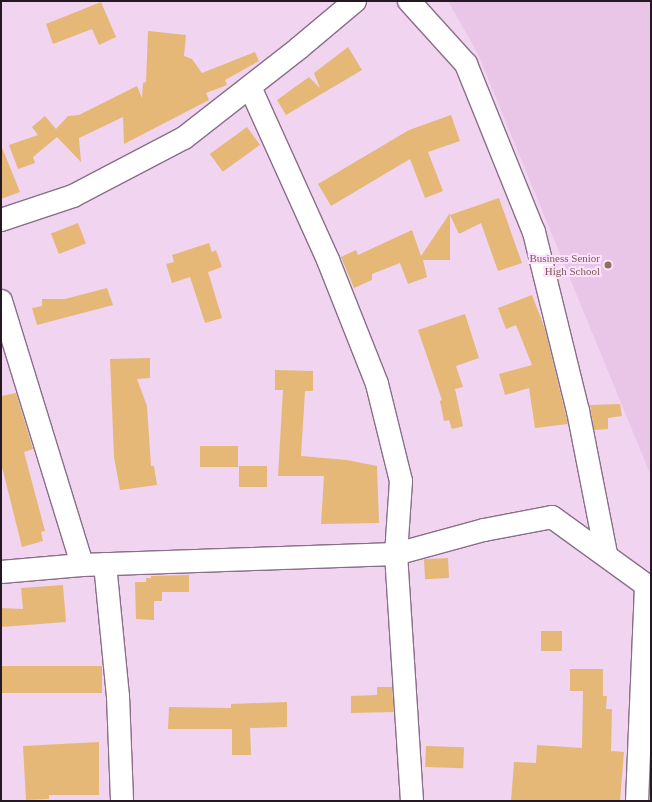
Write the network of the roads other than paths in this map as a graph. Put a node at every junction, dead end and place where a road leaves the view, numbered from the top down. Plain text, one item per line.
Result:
1 (355, 1) edge
2 (409, 1) edge
3 (250, 87) junction
4 (1, 220) edge
5 (1, 301) edge
6 (396, 554) junction
7 (606, 554) junction
8 (106, 564) junction
9 (82, 565) junction
10 (1, 572) edge
11 (648, 585) edge
12 (122, 801) edge
13 (412, 801) edge
14 (637, 801) edge

1 - 3 street
2 - 7 street
3 - 4 street
3 - 6 street
5 - 9 street
6 - 7 street
6 - 8 street
6 - 13 street
7 - 11 street
8 - 9 street
8 - 12 street
9 - 10 street
11 - 14 street

